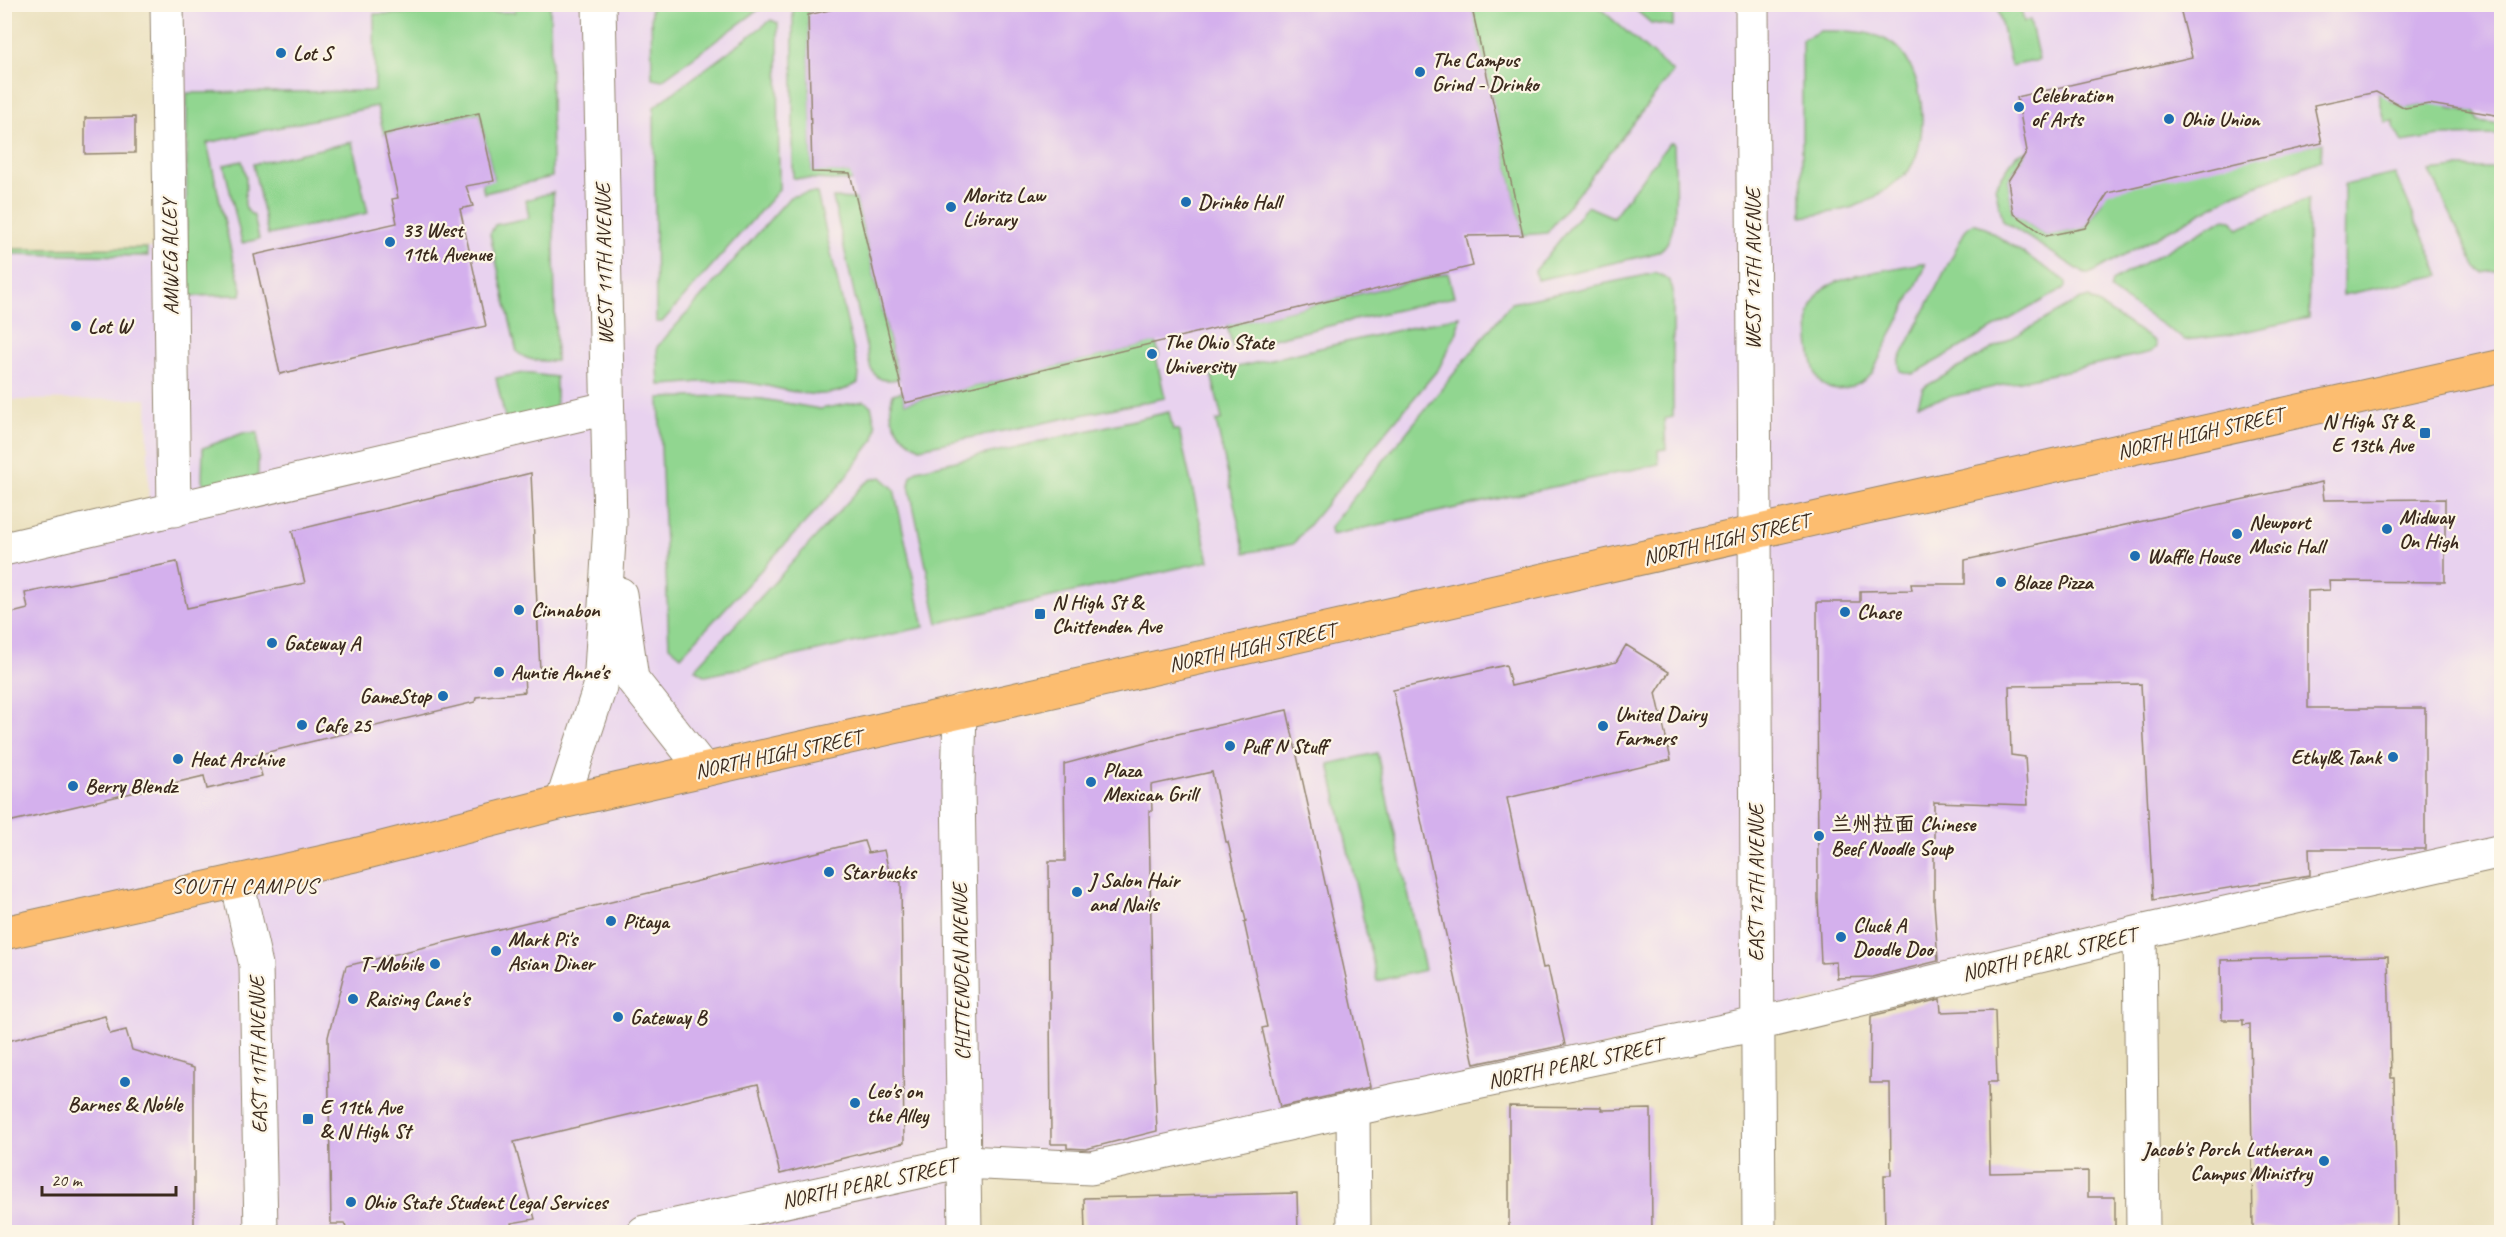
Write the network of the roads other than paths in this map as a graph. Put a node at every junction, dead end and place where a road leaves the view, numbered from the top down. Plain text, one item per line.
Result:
1 (167, 4) edge
2 (599, 4) edge
3 (1752, 4) edge
4 (2502, 366) edge
5 (607, 408) junction
6 (174, 510) junction
7 (610, 524) junction
8 (1754, 533) junction
9 (4, 549) edge
10 (960, 711) junction
11 (704, 770) junction
12 (562, 802) junction
13 (2502, 851) edge
14 (237, 881) junction
15 (2140, 932) junction
16 (4, 933) edge
17 (1757, 1024) junction
18 (1353, 1110) junction
19 (964, 1162) junction
20 (261, 1233) edge
21 (644, 1233) edge
22 (965, 1233) edge
23 (1354, 1233) edge
24 (1759, 1233) edge
25 (2143, 1233) edge

1 - 6 street, AMWEG ALLEY
2 - 5 street, WEST 11TH AVENUE
3 - 8 street, WEST 12TH AVENUE
4 - 8 main road, NORTH HIGH STREET
5 - 6 street
5 - 7 street, WEST 11TH AVENUE
6 - 9 street
7 - 11 street, WEST 11TH AVENUE
7 - 12 street, WEST 11TH AVENUE
8 - 10 main road, NORTH HIGH STREET
8 - 17 street, EAST 12TH AVENUE
10 - 11 main road, NORTH HIGH STREET
10 - 19 street, CHITTENDEN AVENUE
11 - 12 main road, NORTH HIGH STREET
12 - 14 main road, NORTH HIGH STREET
13 - 15 street, NORTH PEARL STREET
14 - 16 main road, NORTH HIGH STREET
14 - 20 street, EAST 11TH AVENUE
15 - 17 street, NORTH PEARL STREET
15 - 25 street
17 - 18 street, NORTH PEARL STREET
17 - 24 street, EAST 12TH AVENUE
18 - 19 street, NORTH PEARL STREET
18 - 23 street
19 - 21 street, NORTH PEARL STREET
19 - 22 street, CHITTENDEN AVENUE

